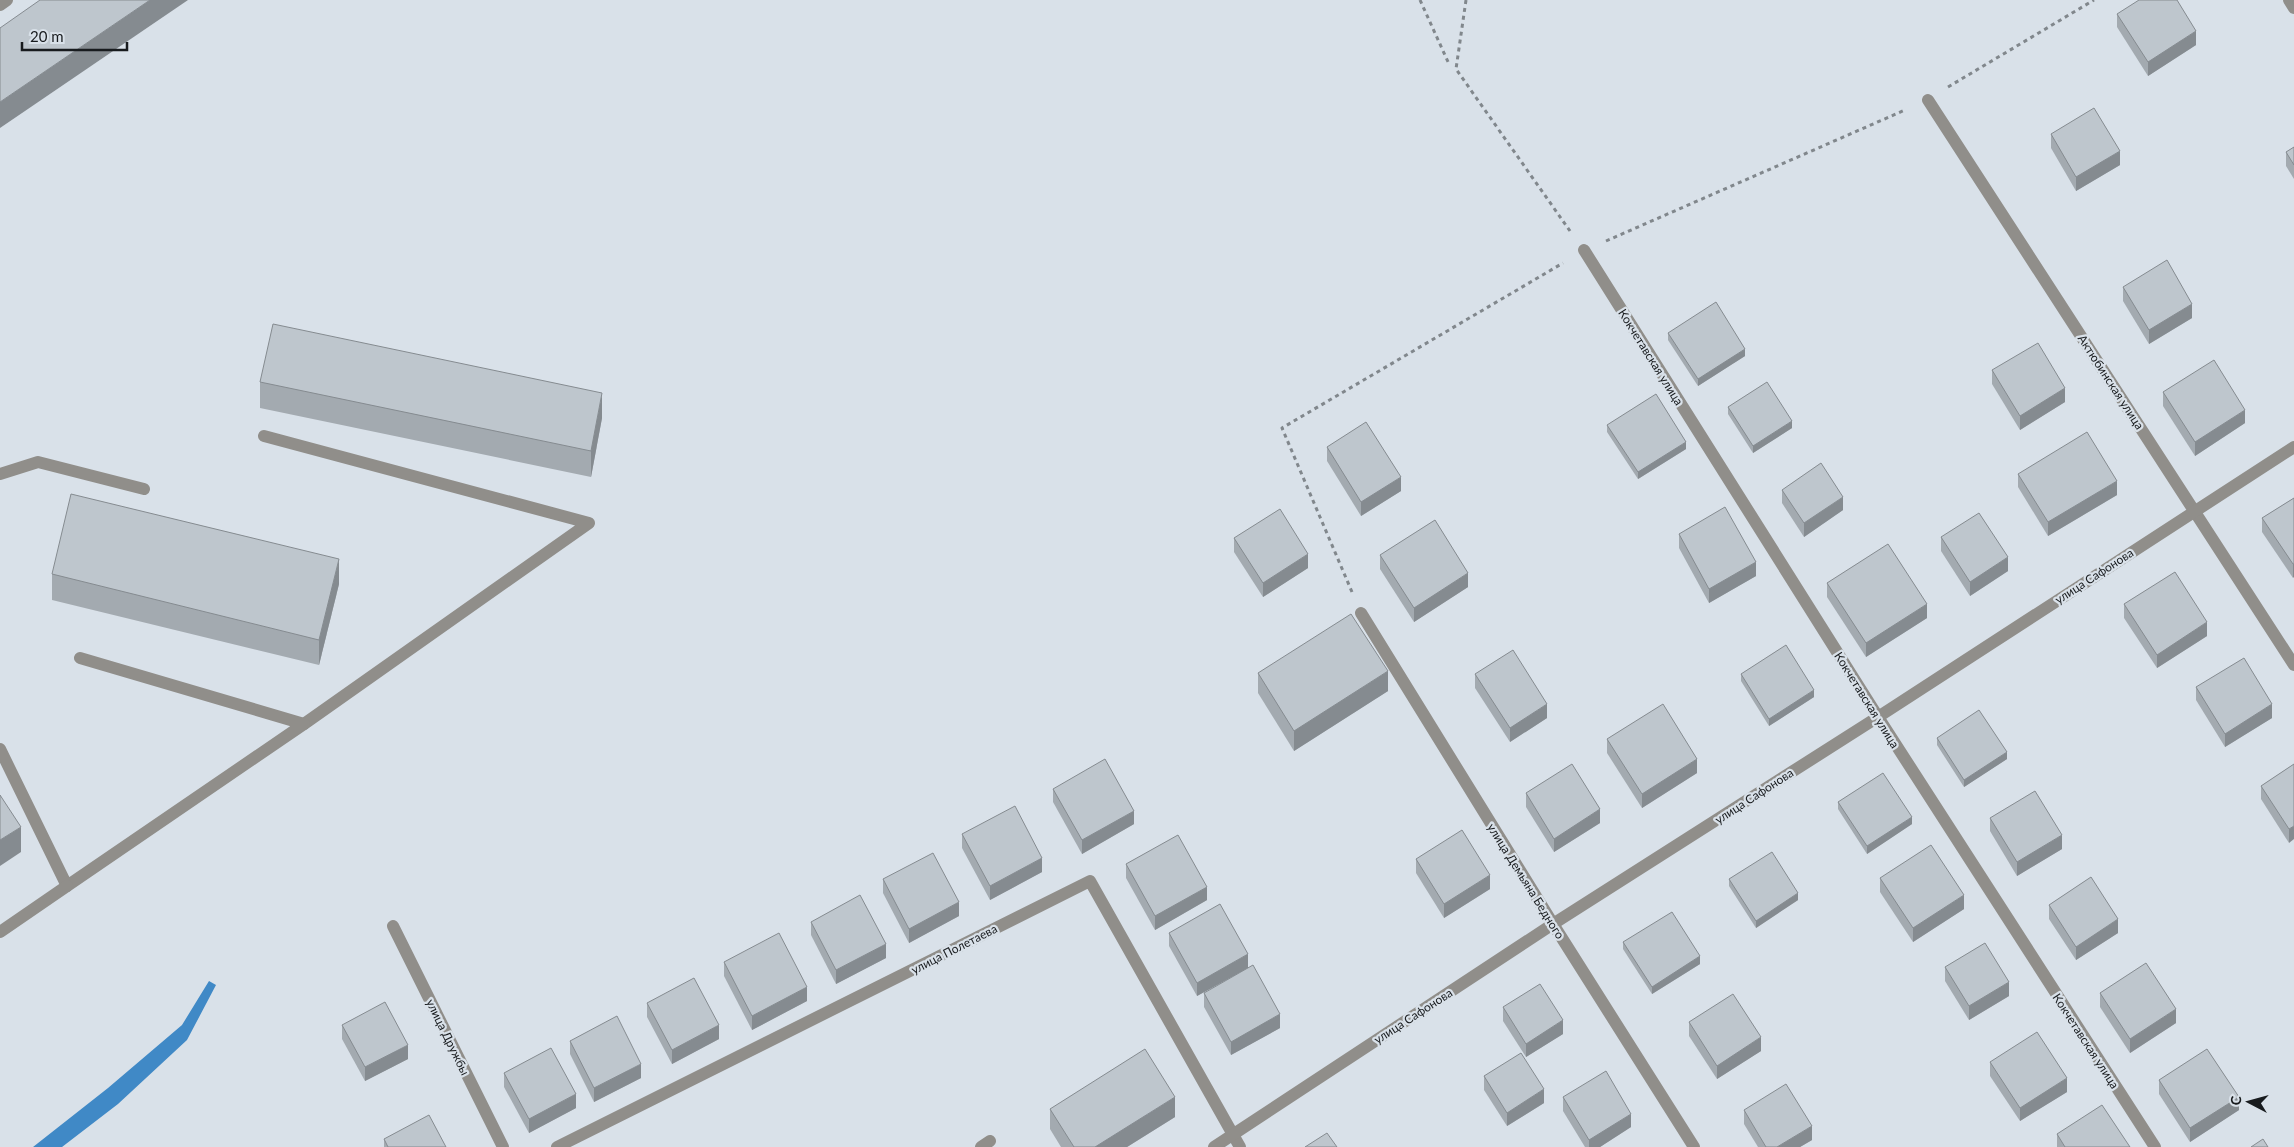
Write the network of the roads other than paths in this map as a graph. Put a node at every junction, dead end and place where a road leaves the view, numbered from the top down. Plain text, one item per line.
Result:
1 (7, 0) edge
2 (2289, 0) edge
3 (0, 5) edge
4 (2294, 8) edge
5 (1928, 100) dead end
6 (1584, 250) road end
7 (264, 436) dead end
8 (2294, 447) edge
9 (0, 474) edge
10 (144, 489) dead end
11 (2194, 510) junction
12 (1361, 613) dead end
13 (80, 658) dead end
14 (2294, 665) edge
15 (1878, 717) junction
16 (304, 724) junction
17 (0, 749) edge
18 (67, 886) junction
19 (1553, 924) junction
20 (393, 926) dead end
21 (0, 932) edge
22 (1232, 1135) junction
23 (503, 1147) edge
24 (557, 1147) edge
25 (1214, 1147) edge
26 (1240, 1147) edge
27 (1694, 1147) edge
28 (2155, 1147) edge

1 - 3 street
2 - 4 street
5 - 11 street, Актюбинская улица
6 - 15 street, Кокчетавская улица
7 - 16 street
8 - 11 street, улица Сафонова
9 - 10 street
11 - 14 street, Актюбинская улица
11 - 15 street, улица Сафонова
12 - 19 street, улица Демьяна Бедного
13 - 16 street
15 - 19 street, улица Сафонова
15 - 28 street, Кокчетавская улица
16 - 18 street
17 - 18 street
18 - 21 street
19 - 22 street, улица Сафонова
19 - 27 street, улица Демьяна Бедного
20 - 23 street, улица Дружбы
22 - 24 street, улица Полетаева
22 - 25 street, улица Сафонова
22 - 26 street

